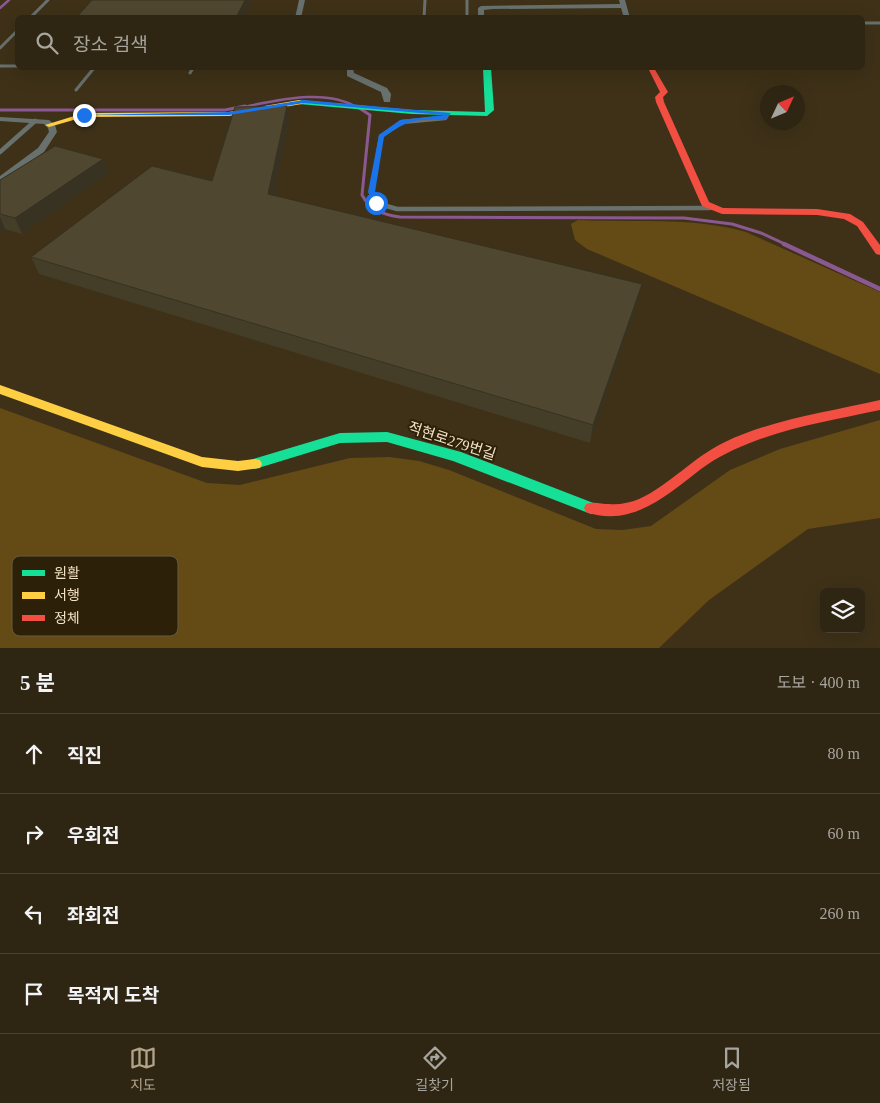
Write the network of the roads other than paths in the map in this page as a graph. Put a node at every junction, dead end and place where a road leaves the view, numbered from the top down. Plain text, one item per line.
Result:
1 (48, 0) edge
2 (302, 0) edge
3 (424, 0) edge
4 (467, 0) edge
5 (623, 3) edge
6 (33, 15) edge
7 (299, 15) edge
8 (424, 15) edge
9 (467, 15) edge
10 (482, 15) edge
11 (865, 23) edge
12 (880, 23) edge
13 (15, 33) edge
14 (0, 48) edge
15 (0, 66) edge
16 (15, 66) edge
17 (92, 70) edge
18 (191, 70) edge
19 (350, 70) edge
20 (487, 70) edge
21 (652, 70) edge
22 (190, 73) dead end
23 (76, 90) dead end
24 (387, 100) dead end
25 (448, 113) junction
26 (0, 119) edge
27 (35, 121) junction
28 (49, 124) junction
29 (0, 152) edge
30 (0, 180) edge
31 (712, 208) junction
32 (880, 252) edge
33 (0, 389) edge
34 (880, 405) edge

1 - 6 lane
2 - 7 street
3 - 8 lane
4 - 9 lane
5 - 10 street
11 - 12 lane
13 - 14 lane
15 - 16 lane
17 - 23 lane
18 - 22 lane
19 - 24 street
20 - 25 street
21 - 31 street
25 - 28 street
25 - 31 lane
26 - 27 street
27 - 28 street
27 - 29 lane
28 - 30 street
31 - 32 street
33 - 34 street, 적현로279번길

